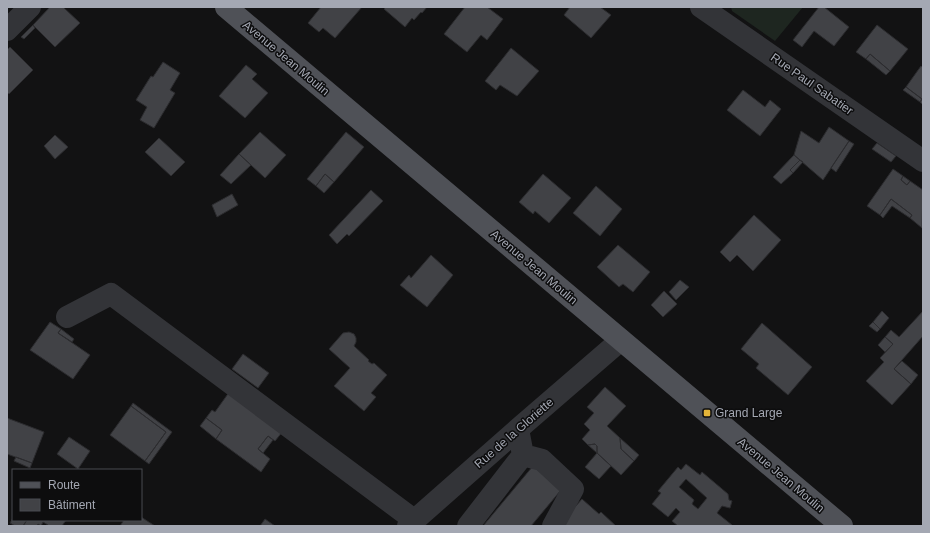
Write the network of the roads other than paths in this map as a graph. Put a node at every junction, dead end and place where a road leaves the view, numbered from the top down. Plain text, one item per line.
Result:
1 (30, 7) edge
2 (706, 9) edge
3 (237, 11) edge
4 (7, 30) edge
5 (923, 161) edge
6 (67, 317) dead end
7 (621, 340) junction
8 (518, 429) junction
9 (523, 455) junction
10 (411, 523) edge
11 (835, 524) edge
12 (468, 526) edge
13 (553, 526) edge

1 - 4 street
2 - 5 street, Rue Paul Sabatier
3 - 7 main road, Avenue Jean Moulin
6 - 10 street
7 - 8 street, Rue de la Gloriette
7 - 11 main road, Avenue Jean Moulin
8 - 9 street
8 - 10 street, Rue de la Gloriette
9 - 12 street
9 - 13 street

